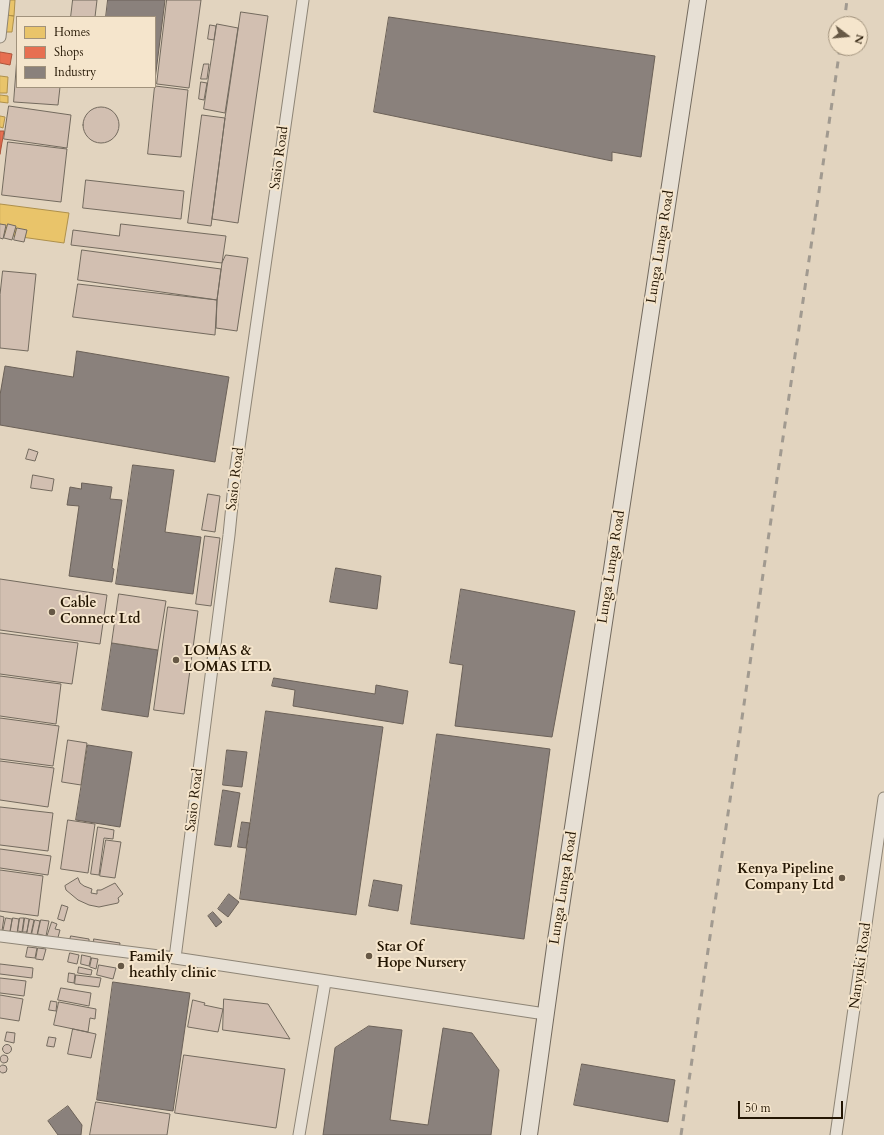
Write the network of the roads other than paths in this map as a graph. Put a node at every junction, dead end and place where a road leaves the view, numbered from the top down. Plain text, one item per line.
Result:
1 (4, 0) edge
2 (303, 0) edge
3 (698, 0) edge
4 (0, 37) edge
5 (884, 798) edge
6 (0, 936) edge
7 (175, 958) junction
8 (325, 982) junction
9 (545, 1014) junction
10 (299, 1135) edge
11 (530, 1135) edge
12 (836, 1135) edge

1 - 4 street
2 - 7 street, Sasio Road
3 - 9 main road, Lunga Lunga Road
5 - 12 street, Nanyuki Road
6 - 7 street
7 - 8 street
8 - 9 street
8 - 10 street
9 - 11 main road, Lunga Lunga Road

